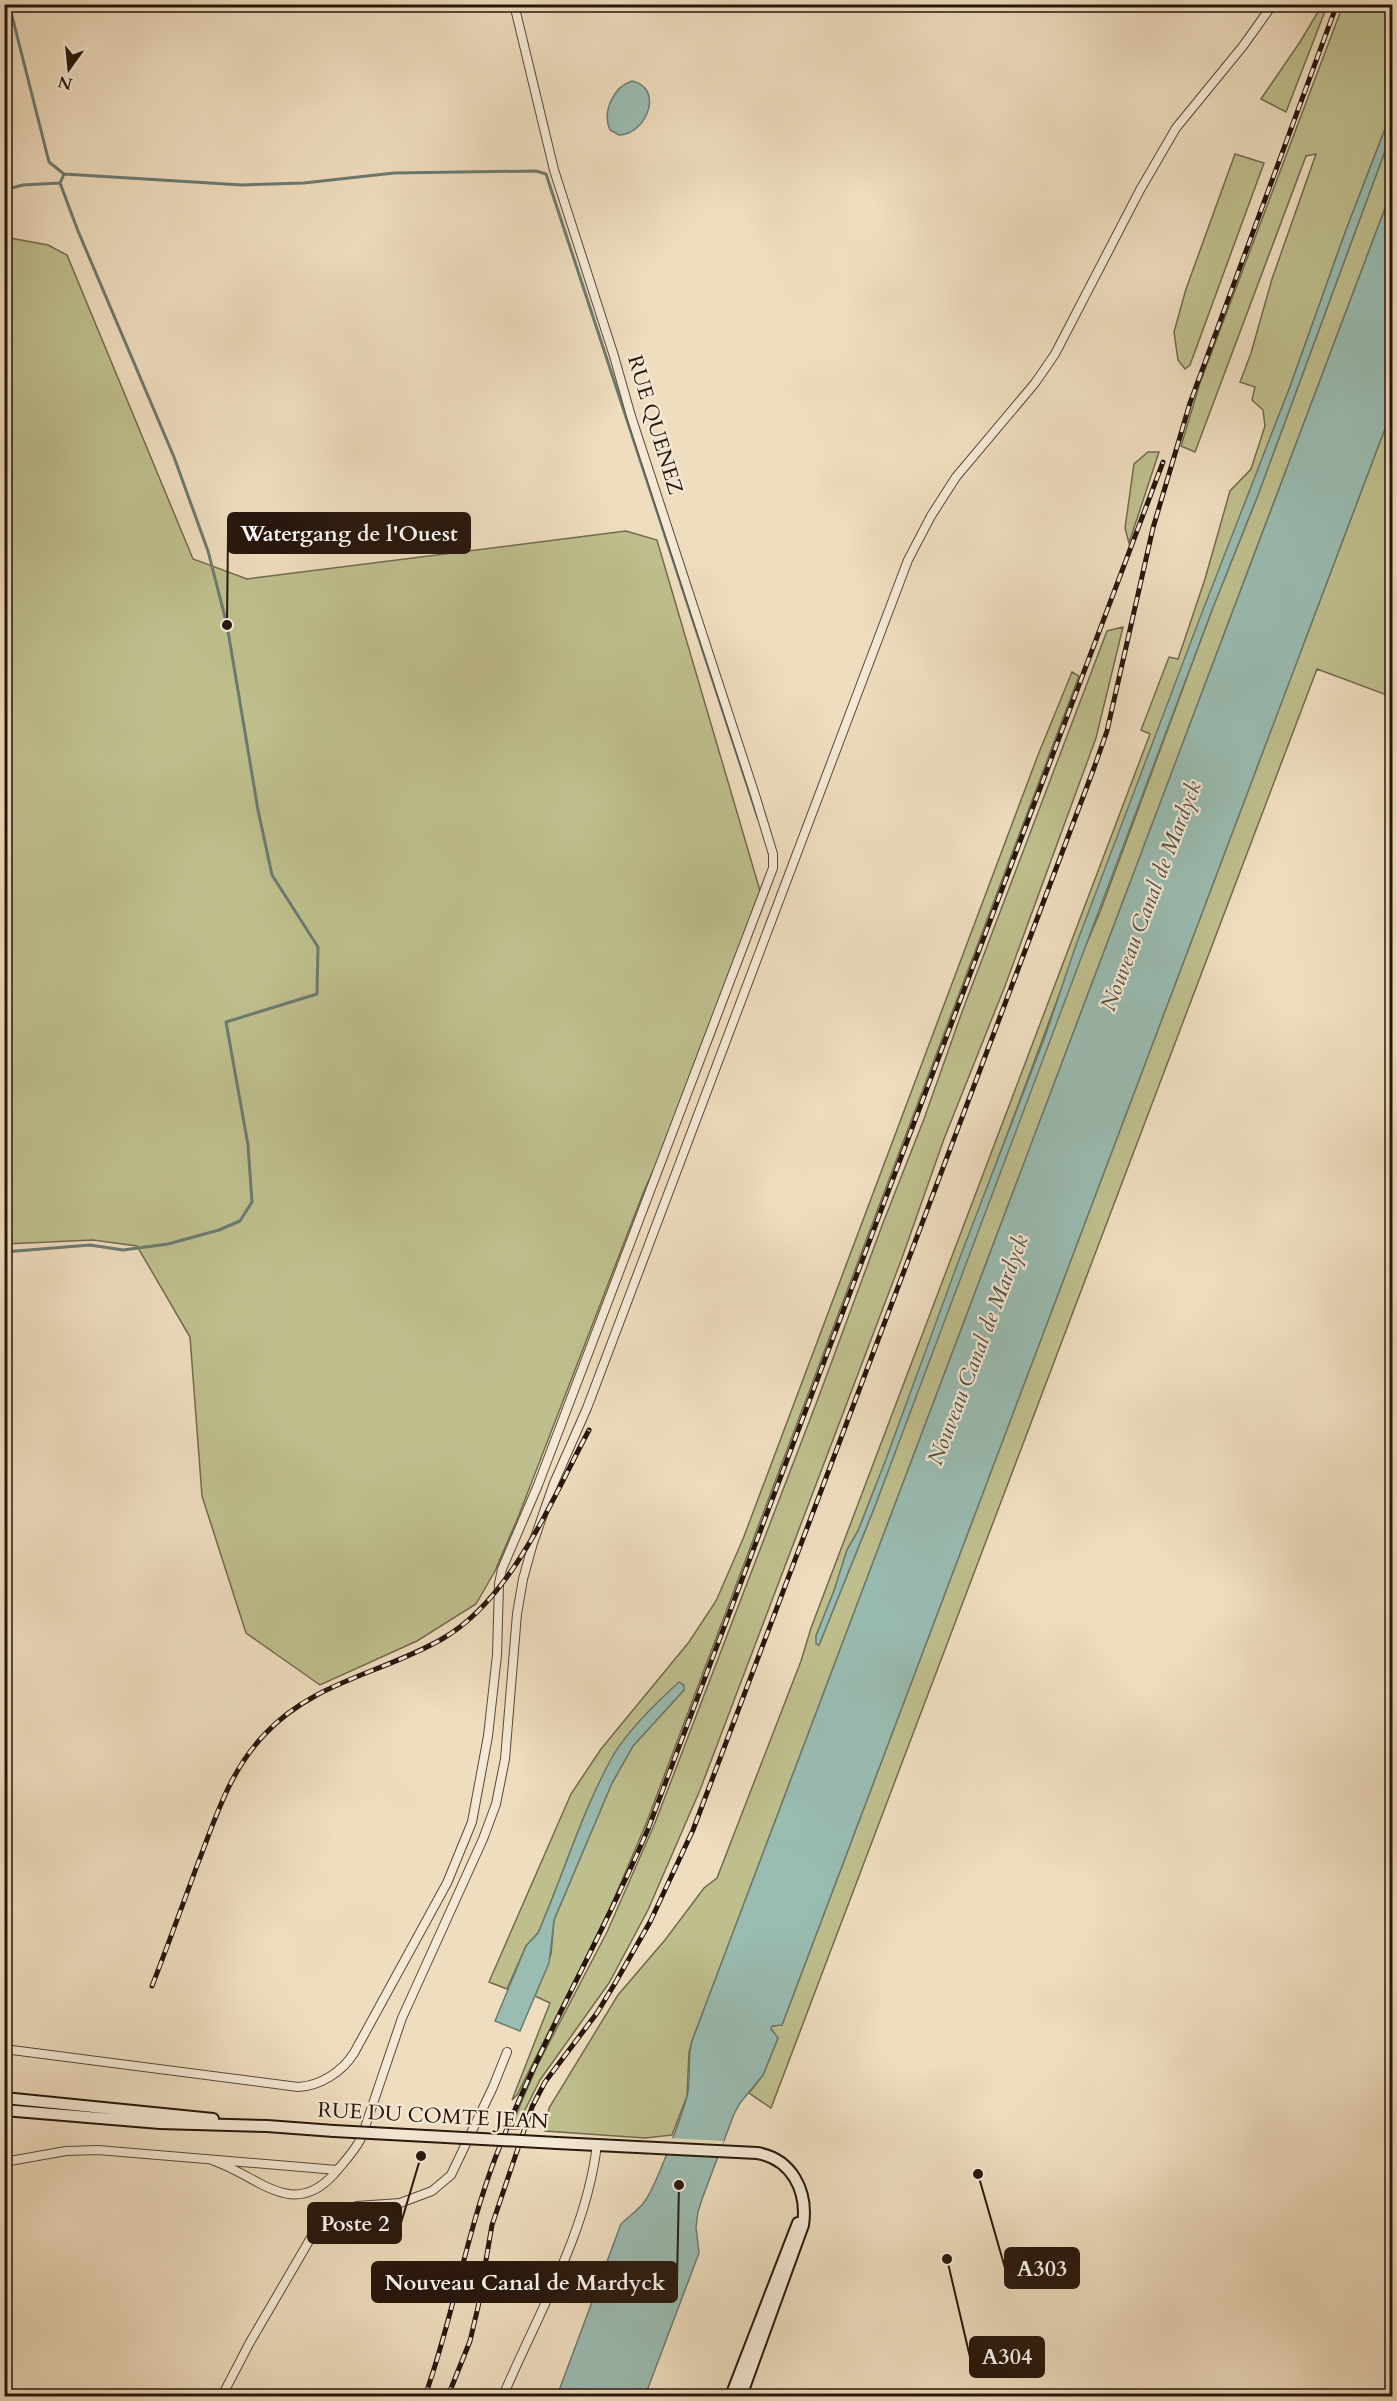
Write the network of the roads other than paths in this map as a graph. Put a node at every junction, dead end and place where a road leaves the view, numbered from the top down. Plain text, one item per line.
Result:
1 (514, 4) edge
2 (1273, 4) edge
3 (4, 2049) edge
4 (507, 2052) dead end
5 (4, 2098) edge
6 (4, 2110) edge
7 (267, 2126) junction
8 (597, 2144) junction
9 (208, 2159) junction
10 (4, 2162) edge
11 (337, 2170) junction
12 (803, 2206) junction
13 (222, 2397) edge
14 (504, 2397) edge
15 (731, 2397) edge
16 (741, 2397) edge

1 - 3 street, RUE QUENEZ
2 - 11 street
4 - 13 street
5 - 7 main road, RUE DU COMTE JEAN
6 - 7 main road, RUE DU COMTE JEAN
7 - 8 main road, RUE DU COMTE JEAN, bridge
8 - 12 main road, RUE DU COMTE JEAN
8 - 14 street
9 - 10 street
9 - 11 street
9 - 11 street
12 - 15 main road
12 - 16 main road

